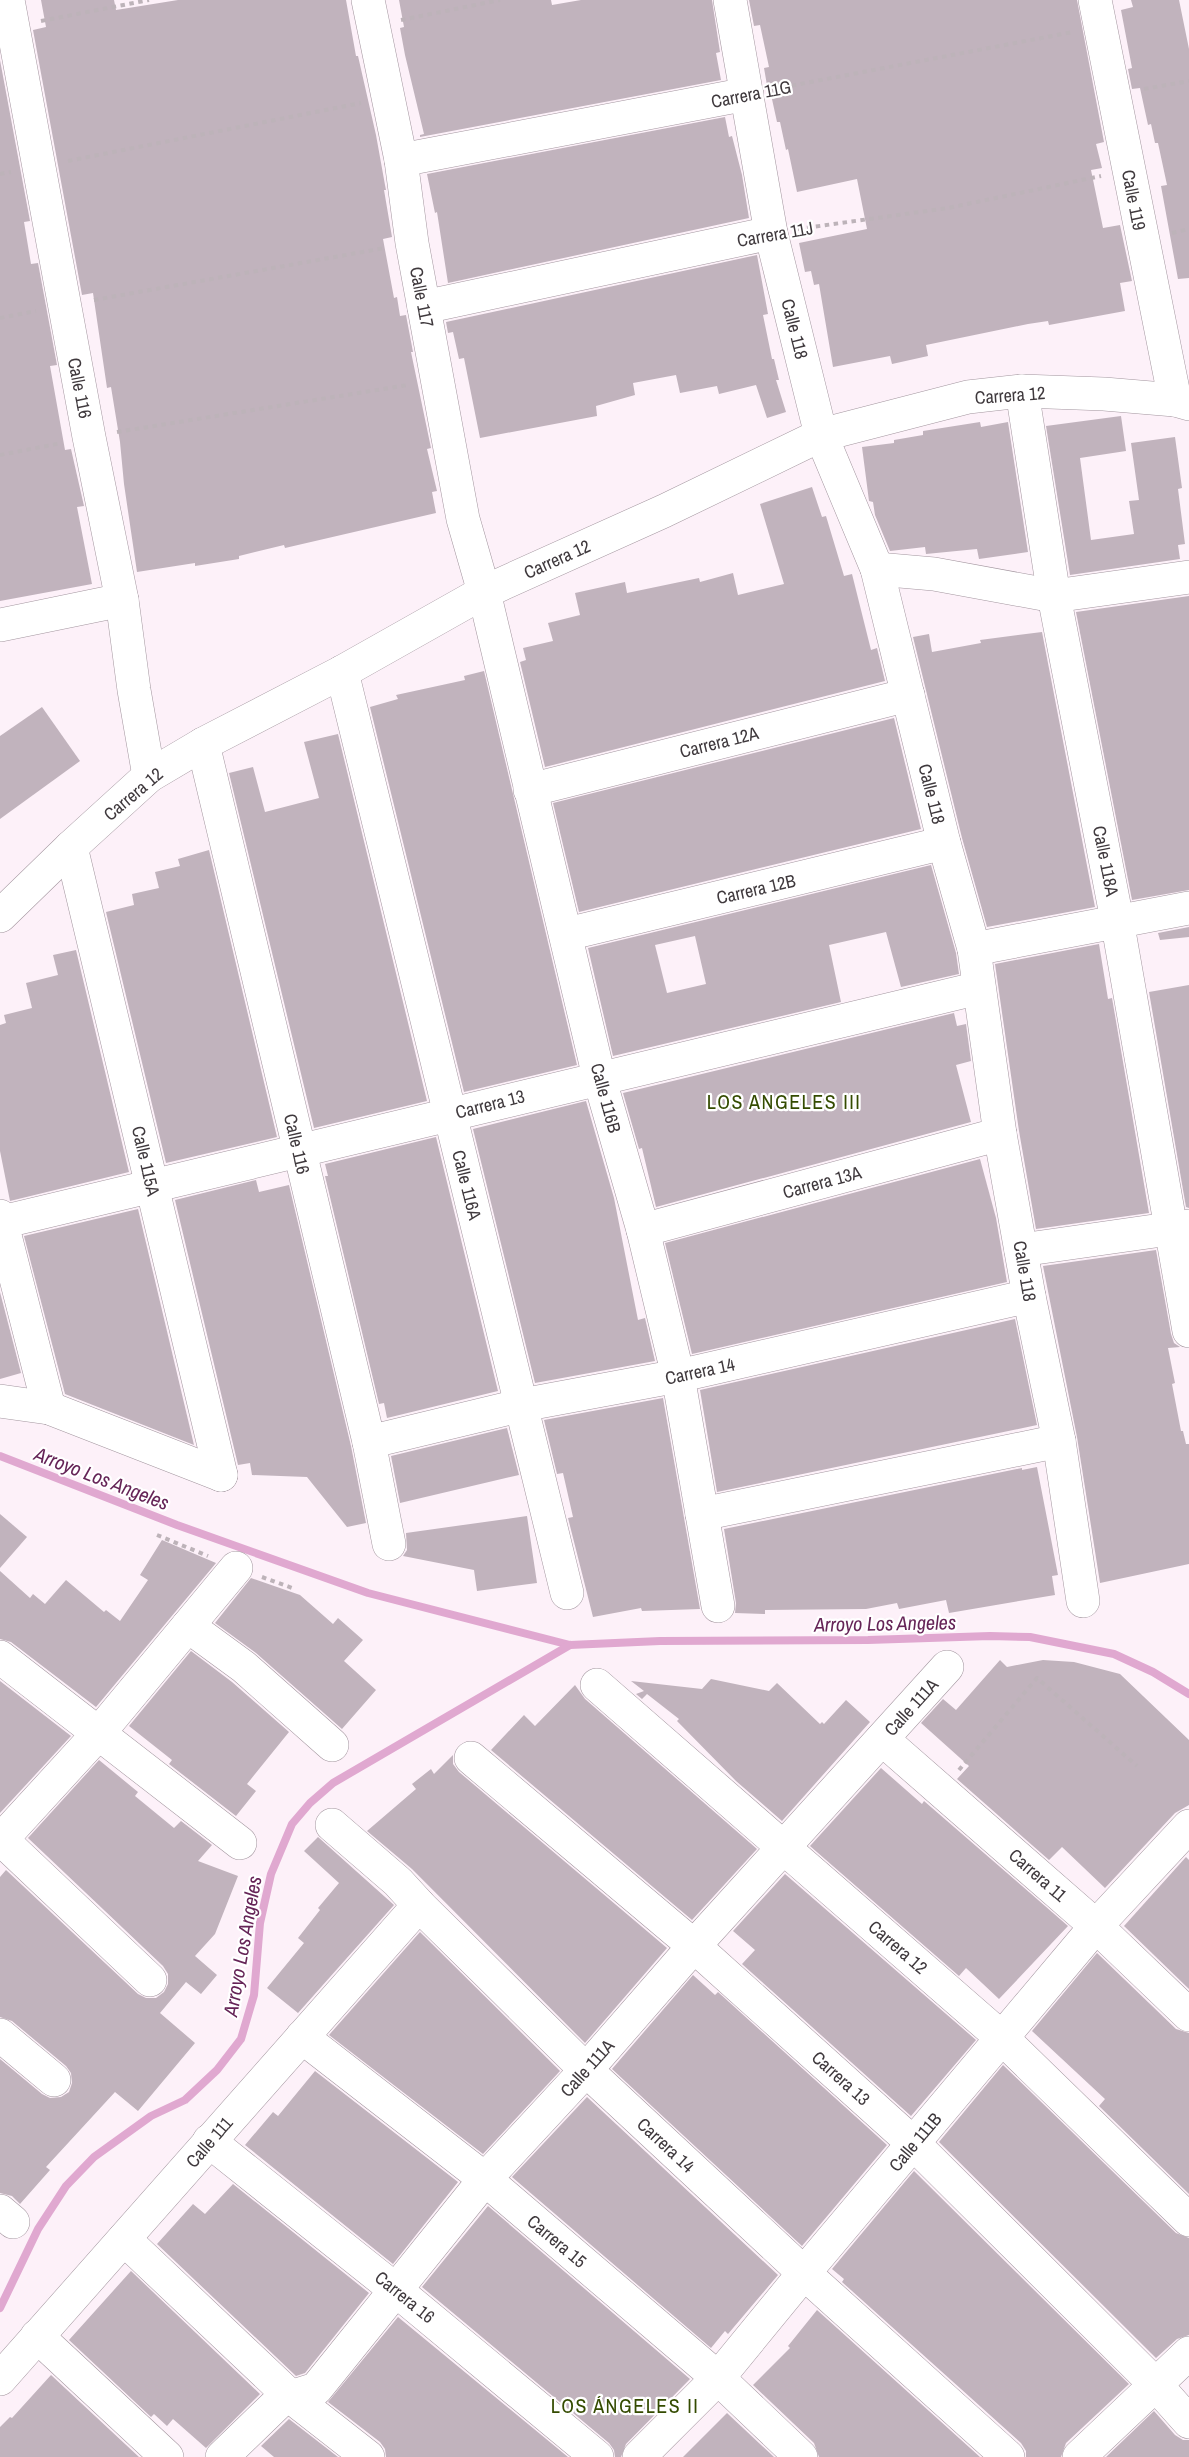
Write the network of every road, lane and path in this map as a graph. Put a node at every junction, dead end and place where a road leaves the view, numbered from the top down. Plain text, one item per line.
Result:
1 (149, 0) edge
2 (500, 0) edge
3 (730, 0) edge
4 (10, 13) edge
5 (371, 13) edge
6 (1097, 13) edge
7 (1189, 81) edge
8 (747, 94) junction
9 (1113, 94) junction
10 (388, 97) junction
11 (401, 160) junction
12 (39, 166) junction
13 (1128, 171) junction
14 (0, 174) edge
15 (771, 233) junction
16 (412, 243) junction
17 (65, 306) junction
18 (424, 307) junction
19 (0, 318) edge
20 (439, 380) junction
21 (1022, 391) junction
22 (1182, 402) edge
23 (821, 435) junction
24 (89, 437) junction
25 (0, 455) edge
26 (877, 569) junction
27 (1189, 577) edge
28 (483, 592) junction
29 (1054, 596) junction
30 (122, 600) junction
31 (0, 625) edge
32 (342, 672) junction
33 (908, 695) junction
34 (203, 744) junction
35 (149, 776) junction
36 (530, 790) junction
37 (944, 843) junction
38 (71, 847) junction
39 (1189, 908) edge
40 (0, 916) edge
41 (1117, 920) junction
42 (567, 934) junction
43 (974, 950) junction
44 (979, 988) junction
45 (599, 1077) junction
46 (450, 1113) junction
47 (1000, 1134) junction
48 (298, 1150) junction
49 (152, 1186) junction
50 (1, 1219) edge
51 (1180, 1228) edge
52 (643, 1230) junction
53 (1022, 1250) junction
54 (1029, 1296) junction
55 (1189, 1331) edge
56 (678, 1376) junction
57 (0, 1401) edge
58 (522, 1406) junction
59 (49, 1408) junction
60 (1059, 1441) junction
61 (369, 1442) junction
62 (702, 1514) junction
63 (389, 1544) dead end
64 (236, 1568) dead end
65 (567, 1593) dead end
66 (1083, 1601) dead end
67 (718, 1606) dead end
68 (188, 1626) junction
69 (0, 1657) edge
70 (947, 1667) dead end
71 (597, 1684) dead end
72 (98, 1734) junction
73 (882, 1739) junction
74 (332, 1745) dead end
75 (471, 1758) dead end
76 (1137, 1766) dead end
77 (941, 1791) junction
78 (332, 1825) dead end
79 (1189, 1826) edge
80 (0, 1839) edge
81 (240, 1842) dead end
82 (784, 1847) junction
83 (418, 1905) junction
84 (1096, 1926) junction
85 (694, 1946) junction
86 (150, 1980) dead end
87 (1189, 2015) edge
88 (0, 2035) edge
89 (302, 2037) junction
90 (1002, 2038) junction
91 (586, 2070) junction
92 (54, 2080) dead end
93 (209, 2141) junction
94 (914, 2144) junction
95 (485, 2179) junction
96 (1189, 2220) edge
97 (124, 2239) junction
98 (804, 2273) junction
99 (397, 2290) junction
100 (37, 2336) junction
101 (1189, 2353) edge
102 (718, 2378) junction
103 (0, 2379) edge
104 (1156, 2385) junction
105 (290, 2396) junction
106 (1189, 2422) edge
107 (167, 2457) edge
108 (222, 2457) edge
109 (368, 2457) edge
110 (597, 2457) edge
111 (639, 2457) edge
112 (801, 2457) edge
113 (1008, 2457) edge
114 (1079, 2457) edge

1 - 4 path
2 - 5 path
3 - 8 street, Calle 118
4 - 12 street, Calle 116
5 - 10 street, Calle 117
6 - 8 path, Carrera 11G
6 - 9 street, Calle 119
7 - 9 path
8 - 11 street, Carrera 11G
8 - 15 street, Calle 118
9 - 13 street, Calle 119
10 - 11 street, Calle 117
10 - 12 path
11 - 16 street, Calle 117
12 - 14 path
12 - 17 street, Calle 116
13 - 15 path, Carrera 11J
13 - 22 street, Calle 119
15 - 18 street, Carrera 11J
15 - 23 street, Calle 118
16 - 17 path
16 - 18 street, Calle 117
17 - 19 path
17 - 24 street, Calle 116
18 - 20 street, Calle 117
20 - 24 path
20 - 28 street, Calle 117
21 - 22 street, Carrera 12
21 - 23 street, Carrera 12
21 - 29 street, Calle 118A
23 - 26 street, Calle 118
23 - 28 street, Carrera 12
24 - 25 path
24 - 30 street, Calle 116
26 - 29 street
26 - 33 street, Calle 118
27 - 29 street
28 - 32 street, Carrera 12
28 - 36 street, Calle 116B
29 - 41 street, Calle 118A
30 - 31 street
30 - 35 street, Calle 116
32 - 34 street, Carrera 12
32 - 46 street, Calle 116A
33 - 36 street, Carrera 12A
33 - 37 street, Calle 118
34 - 35 street, Carrera 12
34 - 48 street, Calle 116
35 - 38 street, Carrera 12
36 - 42 street, Calle 116B
37 - 42 street, Carrera 12B
37 - 43 street, Calle 118
38 - 40 street, Carrera 12
38 - 49 street, Calle 115A
39 - 41 street
41 - 43 street
41 - 51 street, Calle 118A
42 - 45 street, Calle 116B
43 - 44 street, Calle 118
44 - 45 street, Carrera 13
44 - 47 street, Calle 118
45 - 46 street, Carrera 13
45 - 52 street, Calle 116B
46 - 48 street, Carrera 13
46 - 58 street, Calle 116A
47 - 52 street, Carrera 13A
47 - 53 street, Calle 118
48 - 49 street, Carrera 13
48 - 61 street, Calle 116
49 - 50 street, Carrera 13
49 - 59 street, Calle 115A
50 - 59 street
51 - 53 street
51 - 55 street, Calle 118A
52 - 56 street, Calle 116B
53 - 54 street, Calle 118
54 - 56 street, Carrera 14
54 - 60 street, Calle 118
56 - 58 street, Carrera 14
56 - 62 street, Calle 116B
57 - 59 street
58 - 61 street, Carrera 14
58 - 65 street, Calle 116A
60 - 62 street
60 - 66 street, Calle 118
61 - 63 street, Calle 116
62 - 67 street, Calle 116B
64 - 68 street
68 - 72 street
68 - 74 street
69 - 72 street
70 - 73 street, Calle 111A
71 - 82 street, Carrera 12
72 - 80 street
72 - 81 street
73 - 77 street, Carrera 11
73 - 82 street, Calle 111A
75 - 85 street, Carrera 13
76 - 77 path
77 - 84 street, Carrera 11
78 - 83 street, Carrera 14
79 - 84 street, Calle 111B
80 - 86 street
82 - 85 street, Calle 111A
82 - 90 street, Carrera 12
83 - 89 street, Calle 111
83 - 91 street, Carrera 14
84 - 87 street, Carrera 11
84 - 90 street, Calle 111B
85 - 91 street, Calle 111A
85 - 94 street, Carrera 13
88 - 92 street
89 - 93 street, Calle 111
89 - 95 street, Carrera 15
90 - 94 street, Calle 111B
90 - 96 street, Carrera 12
91 - 95 street, Calle 111A
91 - 98 street, Carrera 14
93 - 97 street, Calle 111
93 - 99 street, Carrera 16
94 - 98 street, Calle 111B
94 - 104 street, Carrera 13
95 - 99 street, Calle 111A
95 - 102 street, Carrera 15
97 - 100 street, Calle 111
97 - 105 street
98 - 102 street, Calle 111B
98 - 113 street, Carrera 14
99 - 105 street, Calle 111A
99 - 110 street, Carrera 16
100 - 103 street, Calle 111
100 - 107 street
101 - 104 street
102 - 111 street, Calle 111B
102 - 112 street, Carrera 15
104 - 106 street, Carrera 13
104 - 114 street
105 - 108 street, Calle 111A
105 - 109 street

